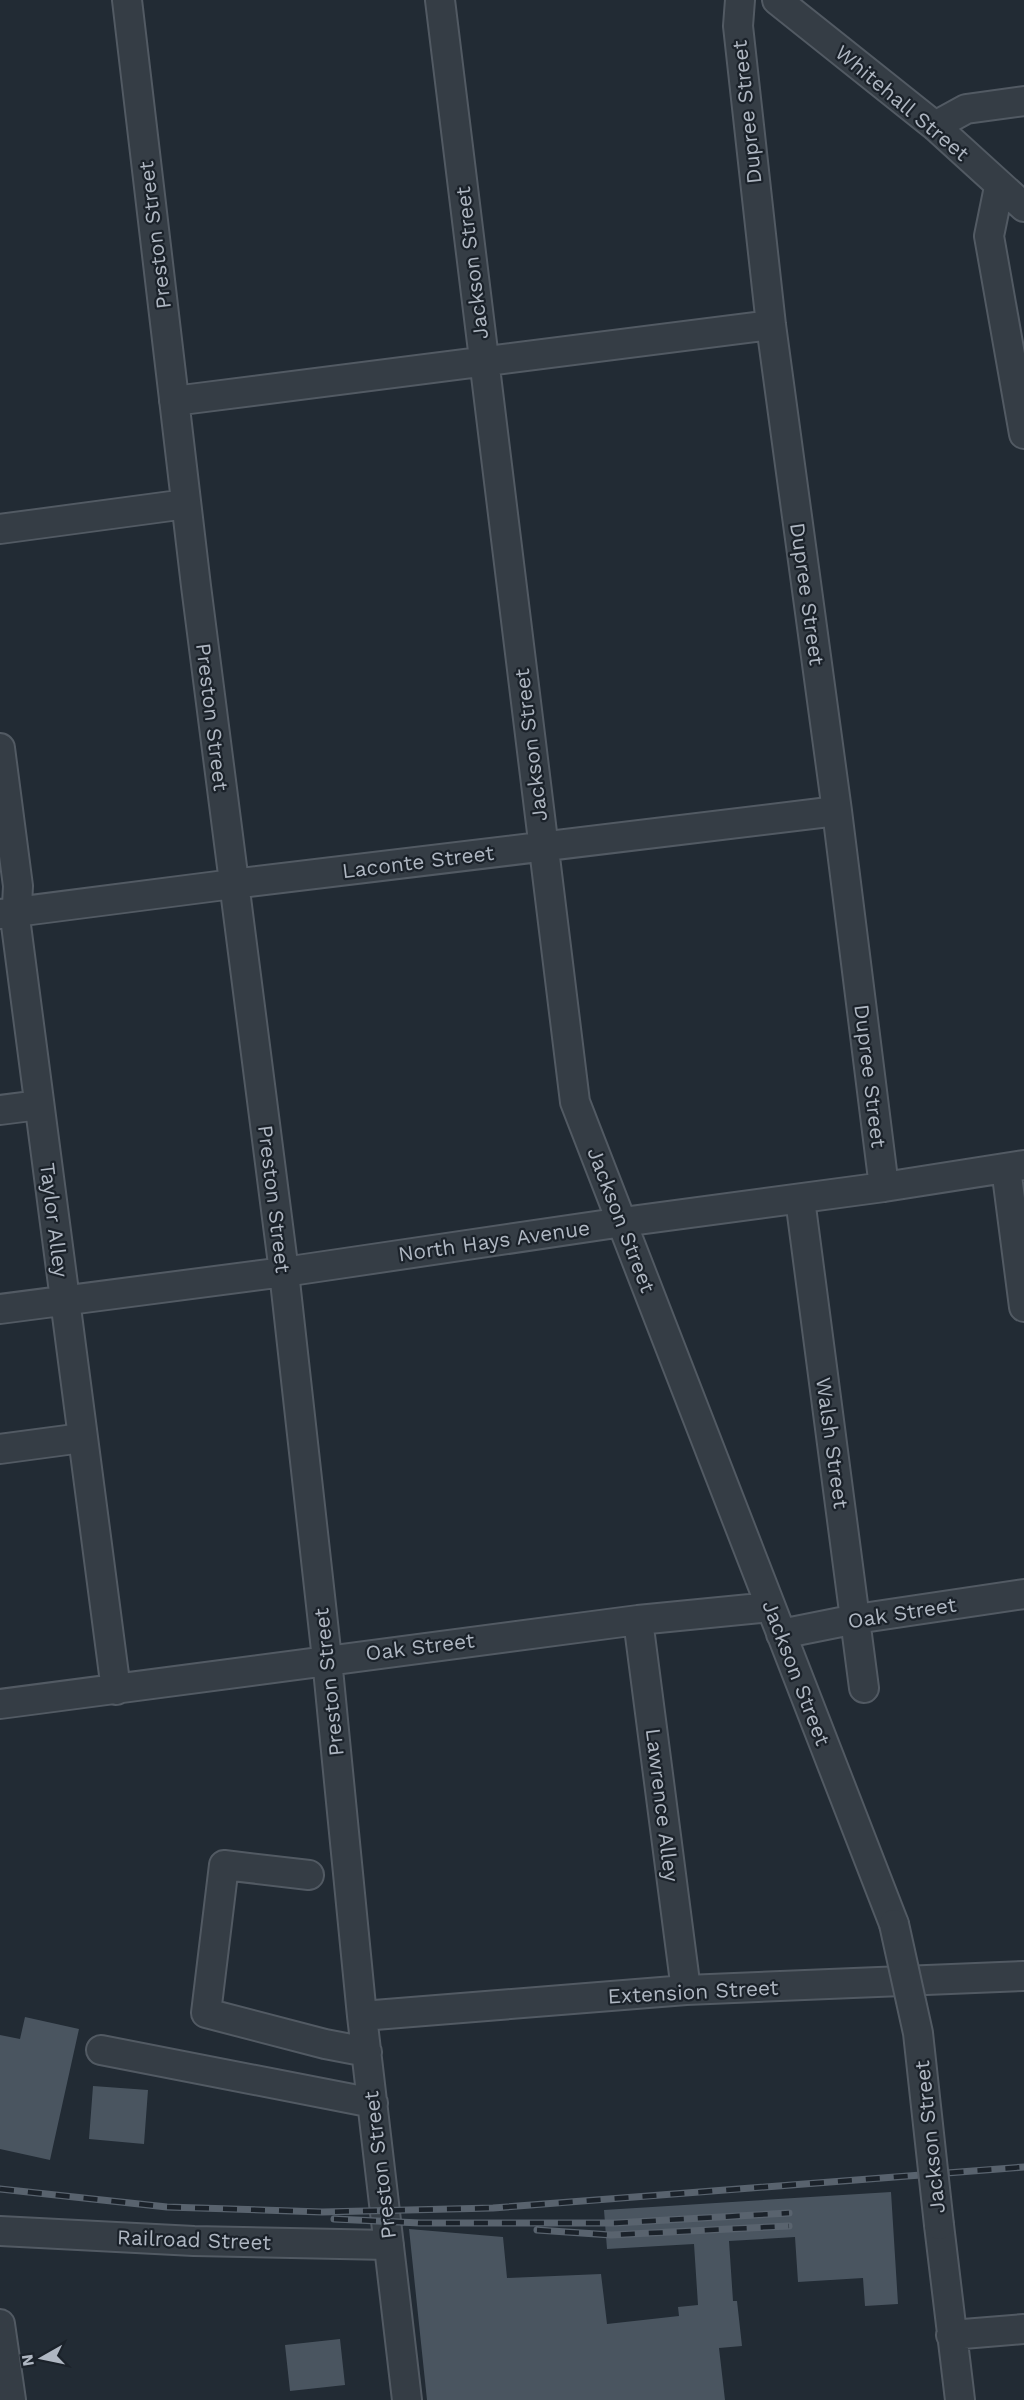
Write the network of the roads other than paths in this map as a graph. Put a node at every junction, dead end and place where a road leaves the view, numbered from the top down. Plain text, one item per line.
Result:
1 (128, 0) edge
2 (440, 0) edge
3 (740, 0) edge
4 (777, 0) edge
5 (1024, 101) edge
6 (935, 126) junction
7 (999, 187) junction
8 (1024, 207) edge
9 (771, 325) junction
10 (484, 362) junction
11 (174, 401) junction
12 (1024, 434) edge
13 (186, 504) junction
14 (0, 529) edge
15 (0, 748) edge
16 (837, 811) junction
17 (544, 847) junction
18 (233, 884) junction
19 (8, 913) edge
20 (39, 1105) junction
21 (0, 1110) edge
22 (1015, 1166) edge
23 (884, 1187) junction
24 (800, 1199) junction
25 (623, 1222) junction
26 (284, 1272) junction
27 (64, 1300) junction
28 (1024, 1307) edge
29 (0, 1309) edge
30 (82, 1438) junction
31 (0, 1449) edge
32 (1024, 1594) edge
33 (770, 1607) junction
34 (856, 1619) junction
35 (638, 1620) junction
36 (781, 1634) junction
37 (327, 1659) junction
38 (864, 1688) dead end
39 (116, 1690) junction
40 (0, 1704) edge
41 (309, 1875) dead end
42 (1024, 1976) edge
43 (686, 1990) junction
44 (362, 2016) junction
45 (101, 2050) dead end
46 (366, 2052) junction
47 (373, 2103) junction
48 (0, 2231) edge
49 (389, 2245) junction
50 (0, 2324) edge
51 (1024, 2329) edge
52 (951, 2335) junction
53 (11, 2400) edge
54 (407, 2400) edge
55 (960, 2400) edge

1 - 11 street, Preston Street
2 - 10 street, Jackson Street
3 - 9 street, Dupree Street
4 - 6 street, Whitehall Street
5 - 6 street
6 - 7 street, Whitehall Street
7 - 8 street, Whitehall Street
7 - 12 street
9 - 10 street
9 - 16 street, Dupree Street
10 - 11 street
10 - 17 street, Jackson Street
11 - 13 street, Preston Street
13 - 14 street
13 - 18 street, Preston Street
15 - 19 street, Taylor Alley
16 - 17 street, Laconte Street
16 - 23 street, Dupree Street
17 - 18 street, Laconte Street
17 - 25 street, Jackson Street
18 - 19 street, Laconte Street
18 - 26 street, Preston Street
19 - 20 street, Taylor Alley
20 - 21 street
20 - 27 street, Taylor Alley
22 - 23 street, North Hays Avenue
22 - 28 street
23 - 24 street, North Hays Avenue
24 - 25 street, North Hays Avenue
24 - 34 street, Walsh Street
25 - 26 street, North Hays Avenue
25 - 33 street, Jackson Street
26 - 27 street, North Hays Avenue
26 - 37 street, Preston Street
27 - 29 street, North Hays Avenue
27 - 30 street, Taylor Alley
30 - 31 street
30 - 39 street, Taylor Alley
32 - 34 street, Oak Street
33 - 35 street, Oak Street
33 - 36 street, Jackson Street
34 - 36 street, Oak Street
34 - 38 street, Walsh Street
35 - 37 street, Oak Street
35 - 43 street, Lawrence Alley
36 - 52 street, Jackson Street, bridge
37 - 39 street, Oak Street
37 - 44 street, Preston Street
39 - 40 street, Oak Street
41 - 46 street
42 - 43 street, Extension Street
43 - 44 street, Extension Street
44 - 46 street, Preston Street
45 - 47 street
46 - 47 street, Preston Street
47 - 49 street, Preston Street
48 - 49 street, Railroad Street
49 - 54 street, Preston Street
50 - 53 street
51 - 52 street
52 - 55 street, Jackson Street

